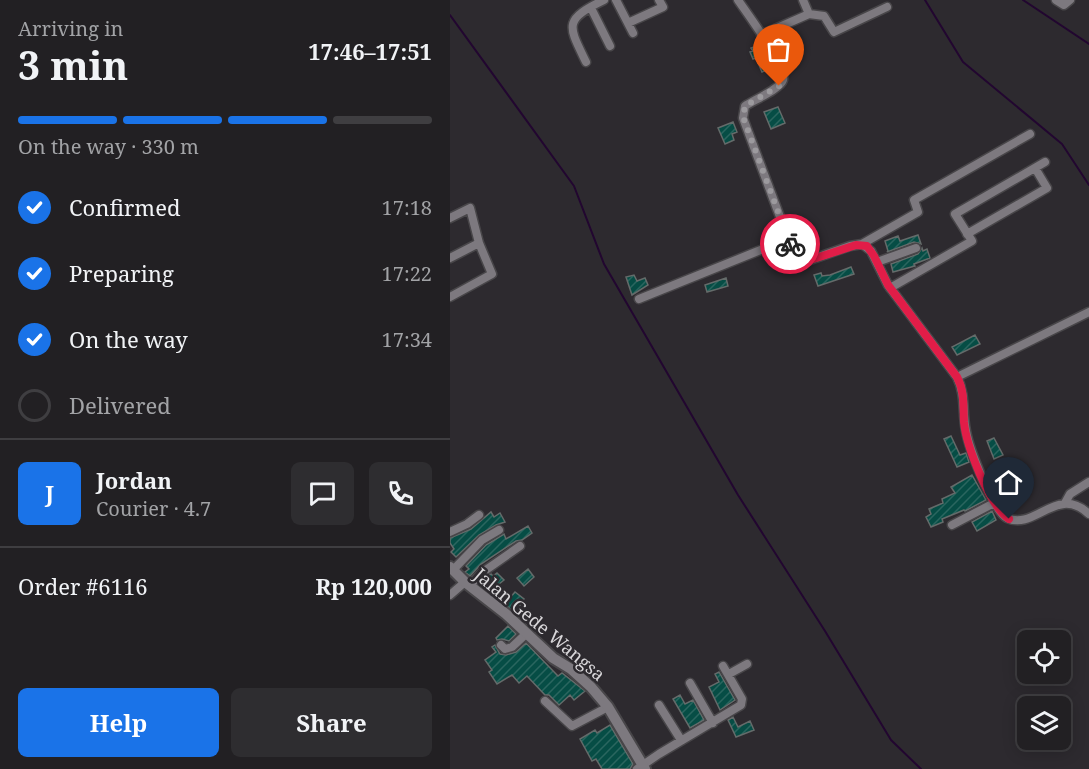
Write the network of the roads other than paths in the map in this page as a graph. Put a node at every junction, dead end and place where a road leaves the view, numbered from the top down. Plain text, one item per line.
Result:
1 (604, 0) edge
2 (616, 0) edge
3 (659, 0) edge
4 (738, 0) edge
5 (803, 0) edge
6 (1056, 0) edge
7 (1070, 0) edge
8 (888, 7) dead end
9 (591, 8) junction
10 (809, 14) junction
11 (628, 23) junction
12 (633, 33) dead end
13 (761, 35) junction
14 (610, 46) dead end
15 (586, 62) dead end
16 (1030, 134) dead end
17 (1045, 162) dead end
18 (1035, 168) junction
19 (451, 215) edge
20 (967, 234) junction
21 (788, 239) junction
22 (479, 243) junction
23 (862, 244) junction
24 (916, 248) dead end
25 (450, 258) edge
26 (877, 262) junction
27 (890, 288) junction
28 (450, 297) edge
29 (639, 299) dead end
30 (1089, 312) edge
31 (957, 377) junction
32 (1089, 482) edge
33 (994, 503) junction
34 (1065, 503) junction
35 (1089, 513) edge
36 (478, 515) dead end
37 (952, 525) dead end
38 (499, 530) dead end
39 (450, 532) edge
40 (520, 546) dead end
41 (451, 569) edge
42 (467, 584) junction
43 (450, 595) edge
44 (527, 633) junction
45 (501, 645) dead end
46 (747, 664) dead end
47 (723, 666) dead end
48 (729, 674) junction
49 (690, 683) dead end
50 (545, 701) dead end
51 (659, 705) dead end
52 (608, 707) junction
53 (713, 723) junction
54 (681, 740) junction
55 (642, 768) edge

1 - 9 street
2 - 11 street
3 - 11 street
4 - 13 street
5 - 10 street
6 - 7 street
8 - 10 street
9 - 14 street
9 - 15 street
10 - 13 street
11 - 12 street
13 - 21 street
16 - 23 street
17 - 18 street
18 - 20 street
18 - 20 street
19 - 22 street
20 - 27 street
21 - 23 street
21 - 29 street
22 - 25 street
22 - 28 street
23 - 26 street
24 - 26 street
26 - 27 street
27 - 31 street
30 - 31 street
31 - 33 street
32 - 34 street
33 - 34 street
33 - 37 street
34 - 35 street
36 - 39 street
38 - 41 street
40 - 42 street
41 - 42 street, Jalan Gede Wangsa
42 - 43 street
42 - 44 street, Jalan Gede Wangsa
44 - 45 street
44 - 52 street, Jalan Gede Wangsa
46 - 48 street
47 - 48 street
48 - 53 street
49 - 53 street
50 - 52 street
51 - 54 street
52 - 55 street, Jalan Gede Wangsa
53 - 54 street
54 - 55 street

